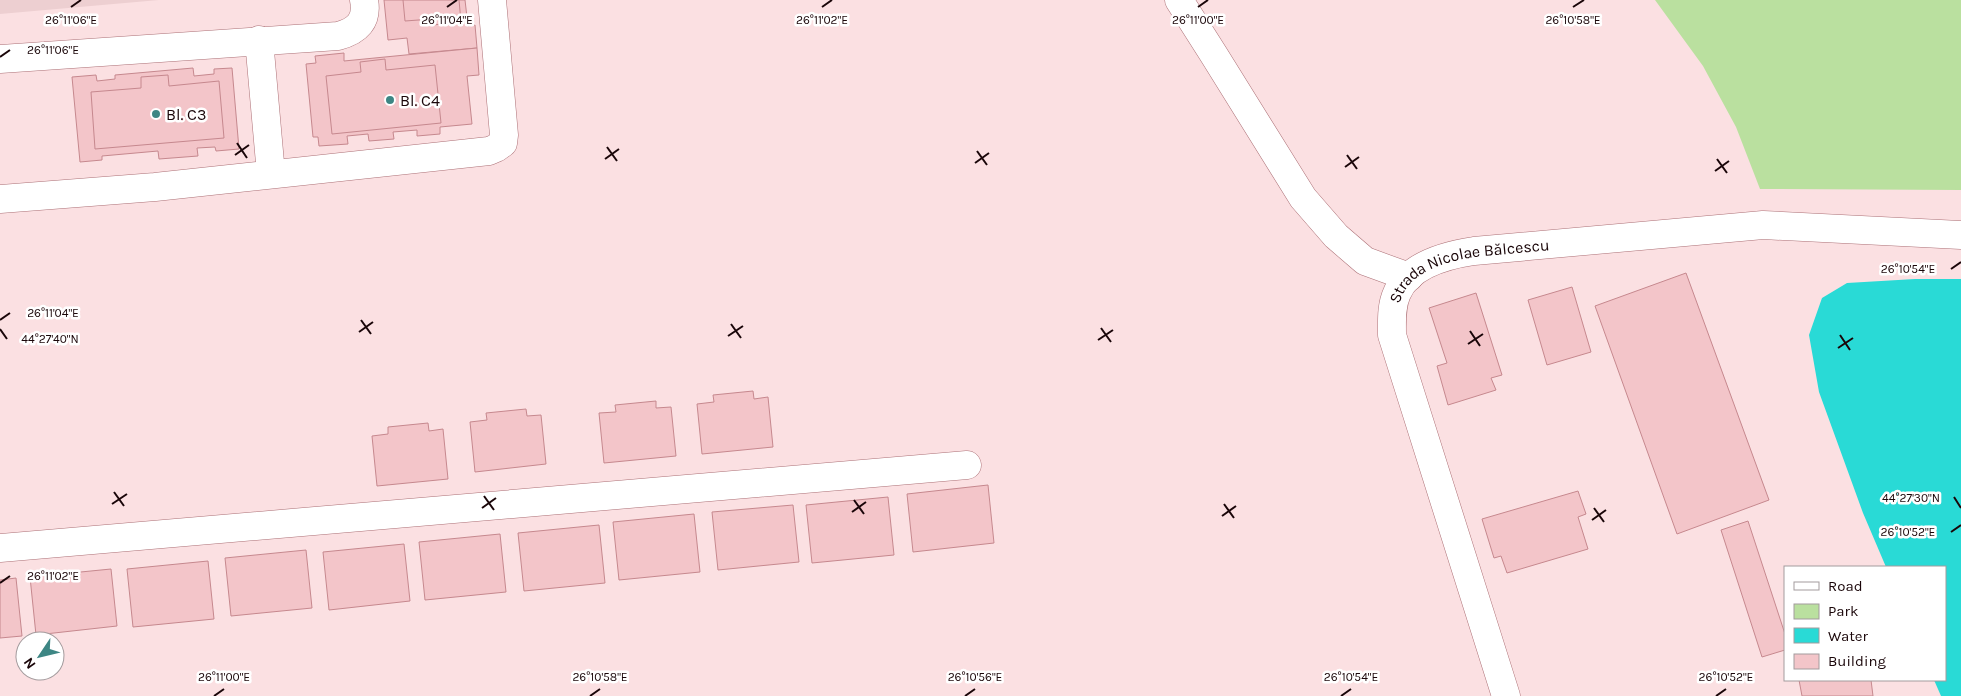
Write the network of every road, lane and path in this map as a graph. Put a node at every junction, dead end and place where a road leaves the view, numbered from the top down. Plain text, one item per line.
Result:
1 (364, 0) edge
2 (492, 0) edge
3 (1179, 0) edge
4 (259, 40) junction
5 (0, 59) edge
6 (271, 174) junction
7 (0, 199) edge
8 (1961, 235) edge
9 (1410, 276) junction
10 (967, 465) dead end
11 (0, 548) edge
12 (1506, 696) edge

1 - 4 street
2 - 6 street
3 - 9 street
4 - 5 street
4 - 6 street
6 - 7 street
8 - 9 street, Strada Nicolae Bălcescu
9 - 12 street, Strada Nicolae Bălcescu
10 - 11 street

